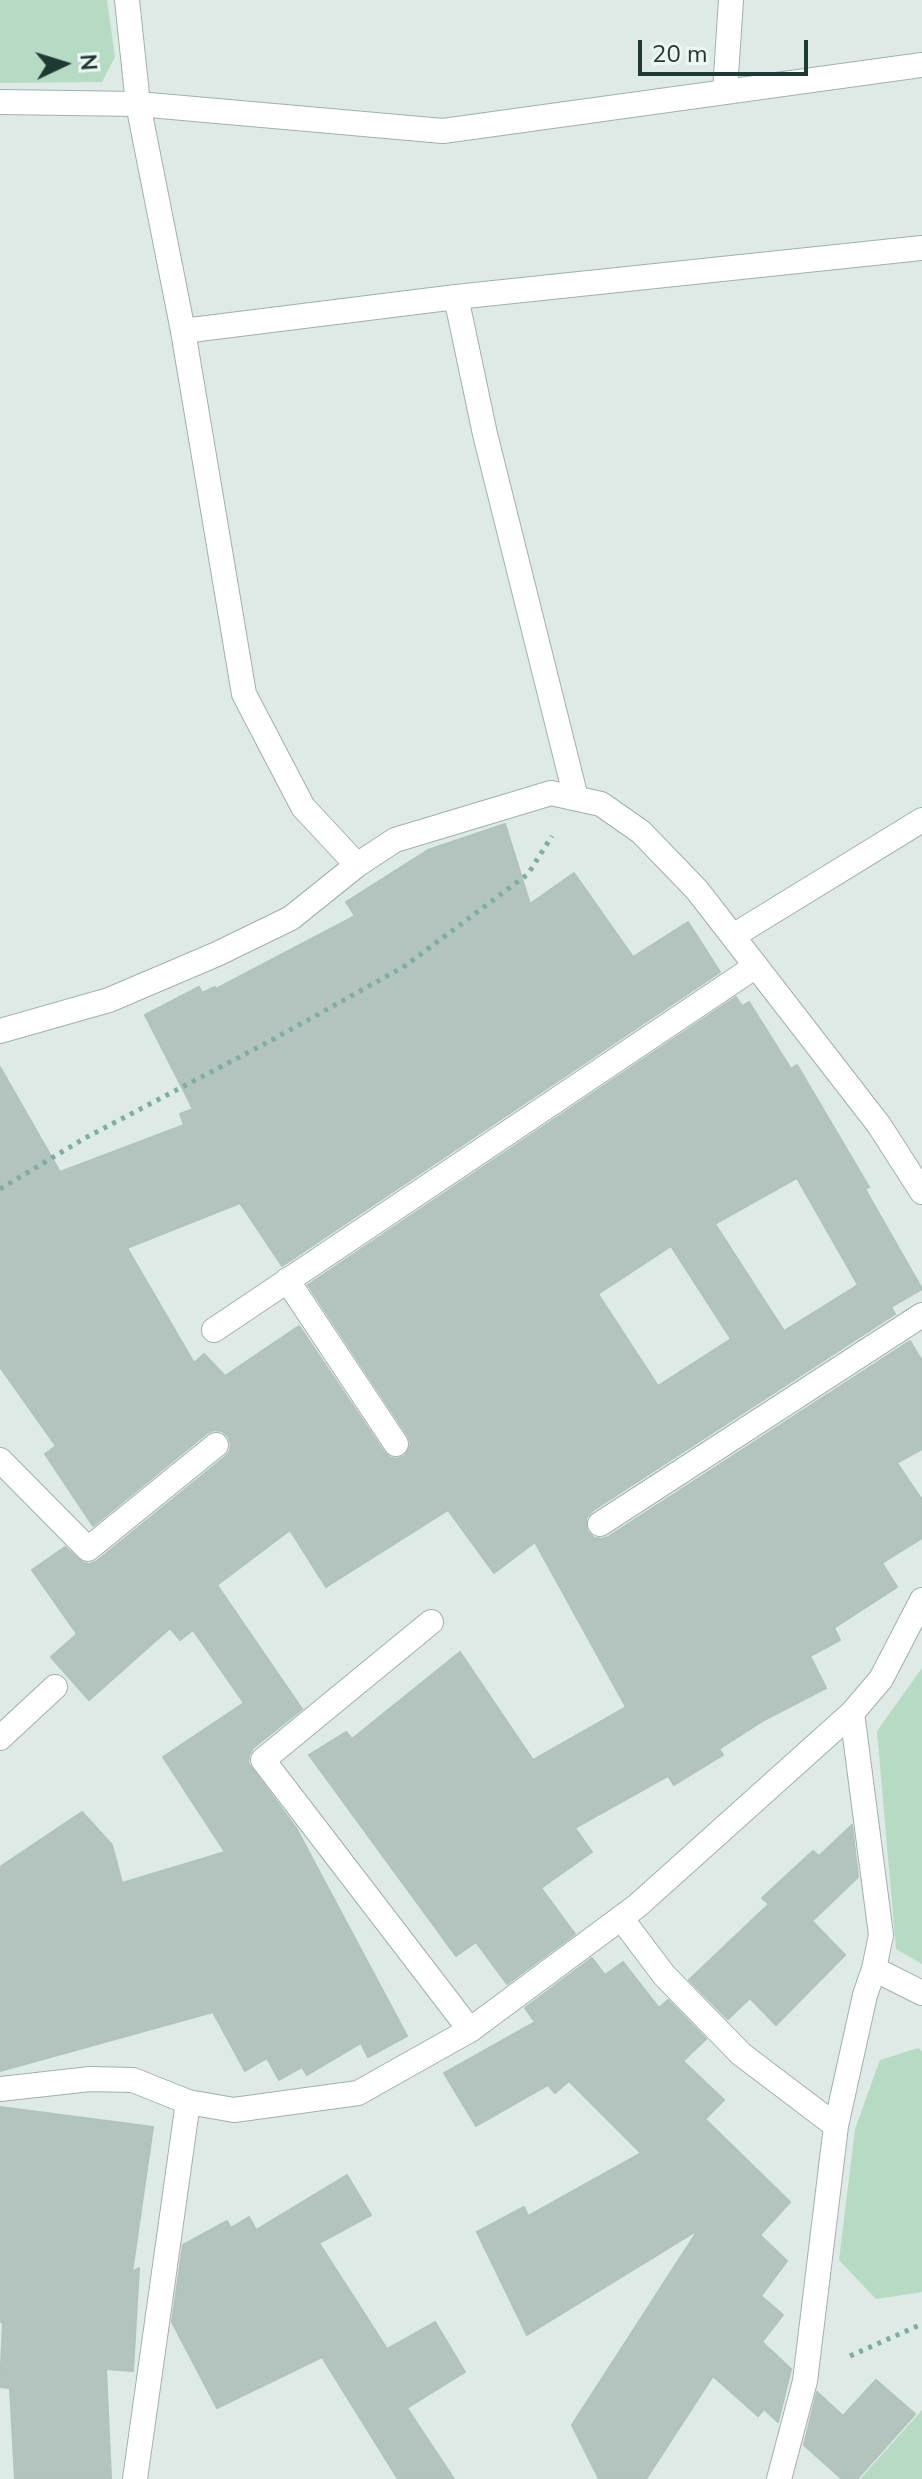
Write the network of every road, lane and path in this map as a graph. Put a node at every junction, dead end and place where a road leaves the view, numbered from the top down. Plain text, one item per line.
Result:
1 (127, 0) edge
2 (731, 0) edge
3 (922, 65) edge
4 (725, 91) junction
5 (0, 102) edge
6 (138, 104) junction
7 (922, 248) edge
8 (456, 297) junction
9 (183, 331) junction
10 (576, 798) junction
11 (922, 820) edge
12 (357, 865) junction
13 (733, 936) junction
14 (756, 966) junction
15 (0, 1031) edge
16 (0, 1189) edge
17 (922, 1192) edge
18 (287, 1280) junction
19 (922, 1315) edge
20 (214, 1330) dead end
21 (396, 1444) dead end
22 (216, 1445) dead end
23 (0, 1460) edge
24 (600, 1524) dead end
25 (922, 1600) edge
26 (431, 1622) dead end
27 (55, 1687) dead end
28 (852, 1713) junction
29 (0, 1738) edge
30 (621, 1918) junction
31 (874, 1969) junction
32 (922, 1993) edge
33 (470, 2030) junction
34 (0, 2089) edge
35 (188, 2102) junction
36 (836, 2126) junction
37 (922, 2324) edge
38 (805, 2375) junction
39 (135, 2479) edge
40 (779, 2479) edge

1 - 6 street
2 - 4 street
3 - 4 street
4 - 6 street
5 - 6 street
6 - 9 street
7 - 8 street
8 - 9 street
8 - 10 street
9 - 12 street
10 - 12 street
10 - 13 street
10 - 16 path
11 - 13 street
12 - 15 street
13 - 14 street
14 - 17 street
14 - 18 street
18 - 20 street
18 - 21 street
19 - 24 street
22 - 23 street
25 - 28 street
26 - 33 street
27 - 29 street
28 - 30 street
28 - 31 street
30 - 33 street
30 - 36 street
31 - 32 street
31 - 36 street
33 - 35 street
34 - 35 street
35 - 39 street
36 - 38 street
37 - 38 path
38 - 40 street

